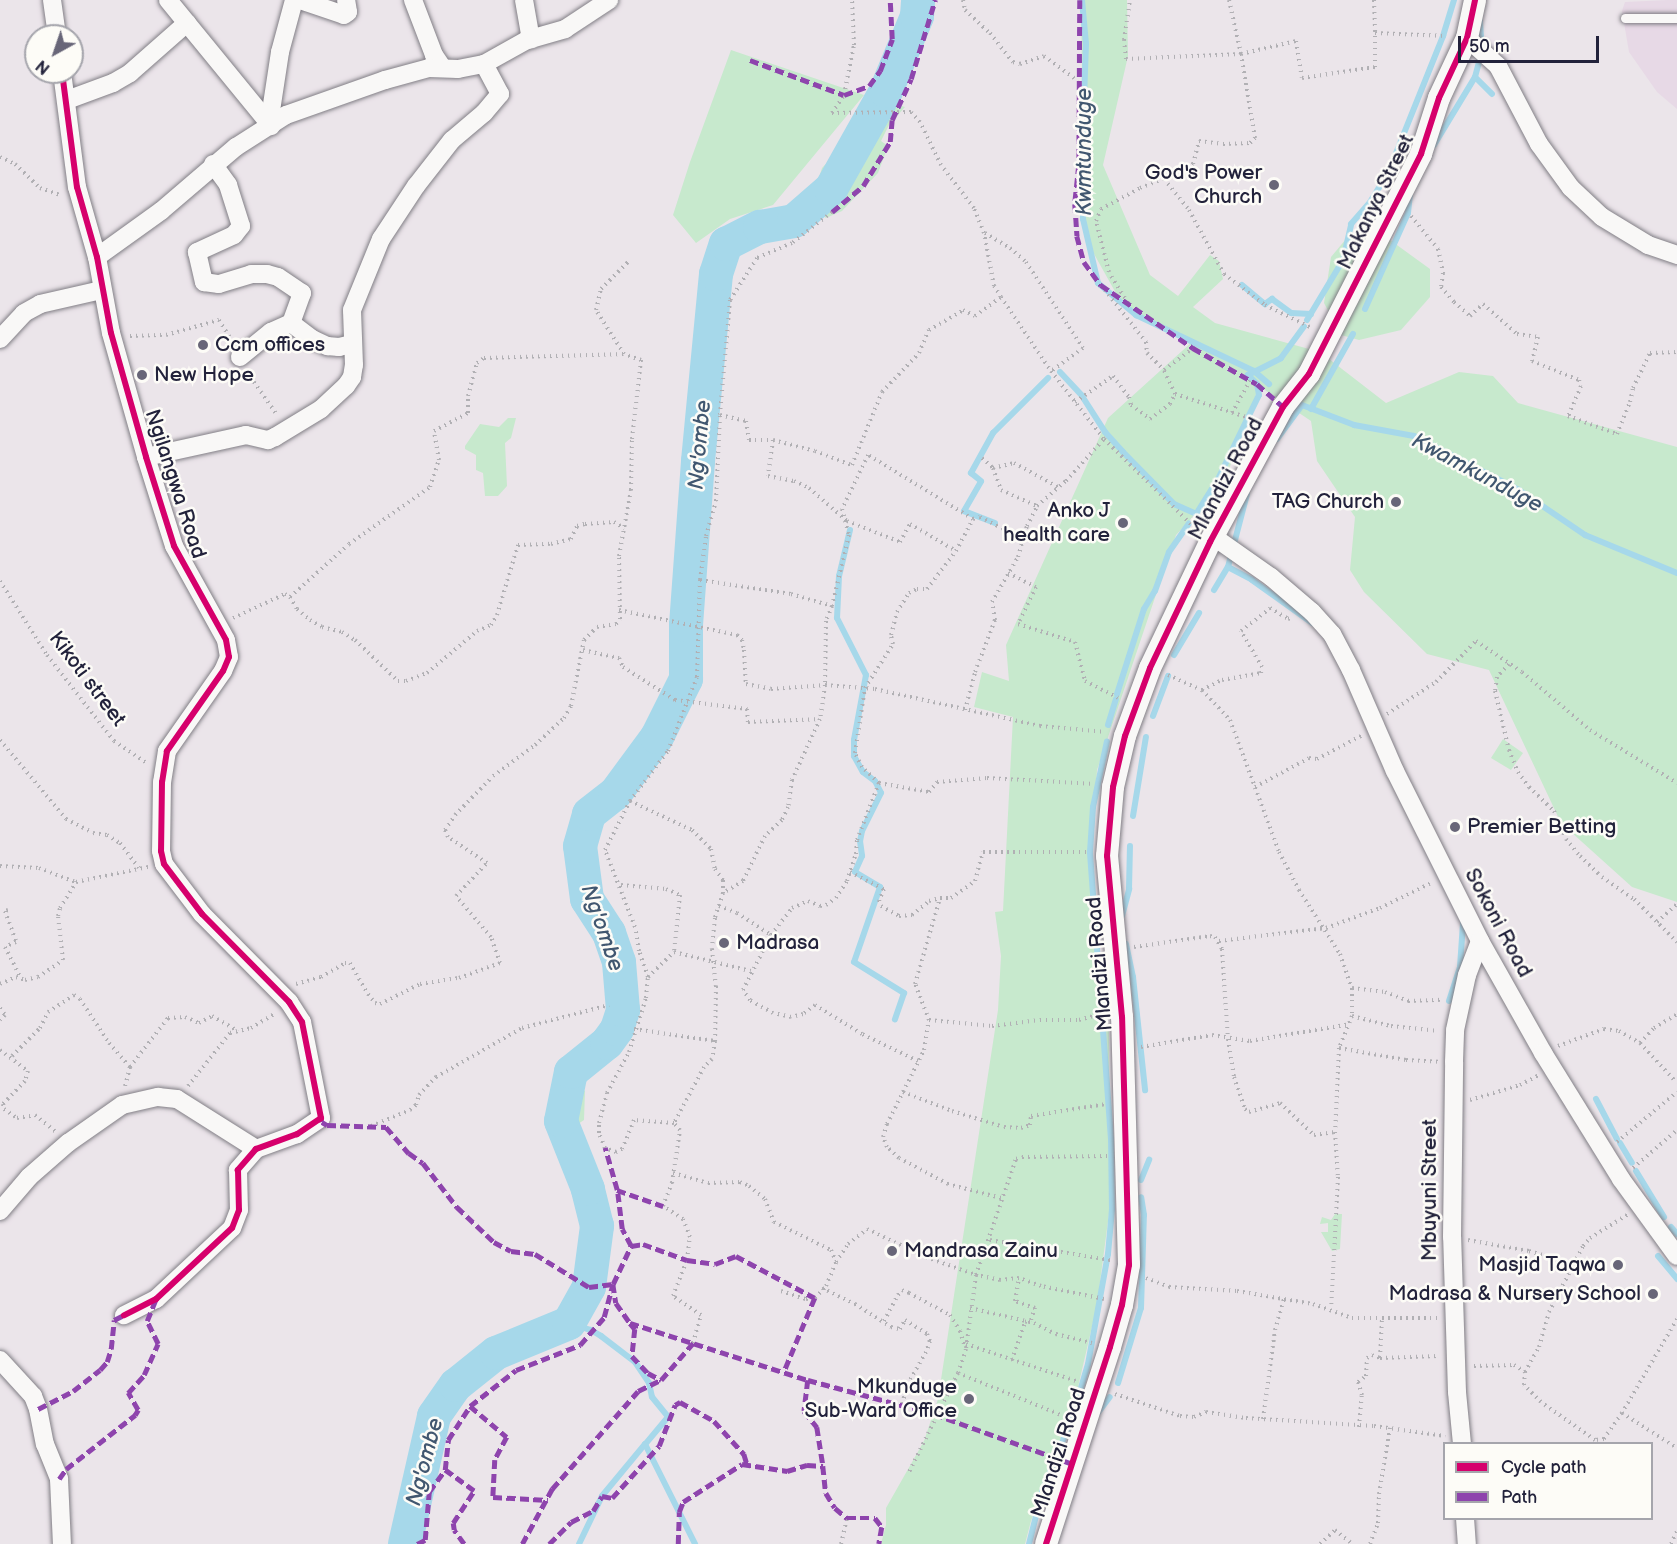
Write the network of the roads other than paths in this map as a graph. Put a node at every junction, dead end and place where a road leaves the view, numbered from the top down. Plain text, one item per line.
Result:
1 (52, 0) edge
2 (168, 0) edge
3 (294, 0) edge
4 (300, 0) edge
5 (346, 0) edge
6 (412, 0) edge
7 (524, 0) edge
8 (610, 0) edge
9 (1475, 0) edge
10 (1625, 18) dead end
11 (1677, 18) edge
12 (187, 23) junction
13 (55, 24) edge
14 (1467, 38) junction
15 (531, 39) junction
16 (484, 64) junction
17 (442, 67) junction
18 (64, 84) edge
19 (67, 100) junction
20 (270, 125) junction
21 (213, 164) junction
22 (1677, 255) edge
23 (97, 257) junction
24 (101, 290) junction
25 (291, 323) junction
26 (0, 339) edge
27 (352, 344) junction
28 (240, 357) road end
29 (1278, 417) joint
30 (146, 457) junction
31 (1212, 540) junction
32 (1480, 941) junction
33 (256, 1149) junction
34 (0, 1211) edge
35 (1677, 1256) edge
36 (124, 1315) dead end
37 (0, 1360) edge
38 (1461, 1441) edge
39 (1465, 1520) edge
40 (62, 1544) edge
41 (1046, 1544) edge
42 (1467, 1544) edge

1 - 13 street
2 - 12 street
3 - 20 street
4 - 5 street
6 - 17 street
7 - 15 street
8 - 15 street
9 - 14 street, Makanya Street
10 - 11 lane
12 - 19 street
12 - 20 street
14 - 22 street
14 - 29 street, Makanya Street
15 - 16 street
16 - 17 street
16 - 27 street
17 - 20 street
18 - 19 street, Ngilangwa Road
19 - 23 street, Ngilangwa Road
20 - 21 street
21 - 23 street
21 - 25 street
23 - 24 street, Ngilangwa Road
24 - 26 street
24 - 30 street, Ngilangwa Road
25 - 27 street
25 - 28 street
27 - 30 street
29 - 31 street, Mlandizi Road
30 - 33 street, Ngilangwa Road
31 - 32 street, Sokoni Road
31 - 41 street, Mlandizi Road
32 - 35 street, Sokoni Road
32 - 38 street, Mbuyuni Street
33 - 34 street
33 - 36 street
37 - 40 street
39 - 42 street

